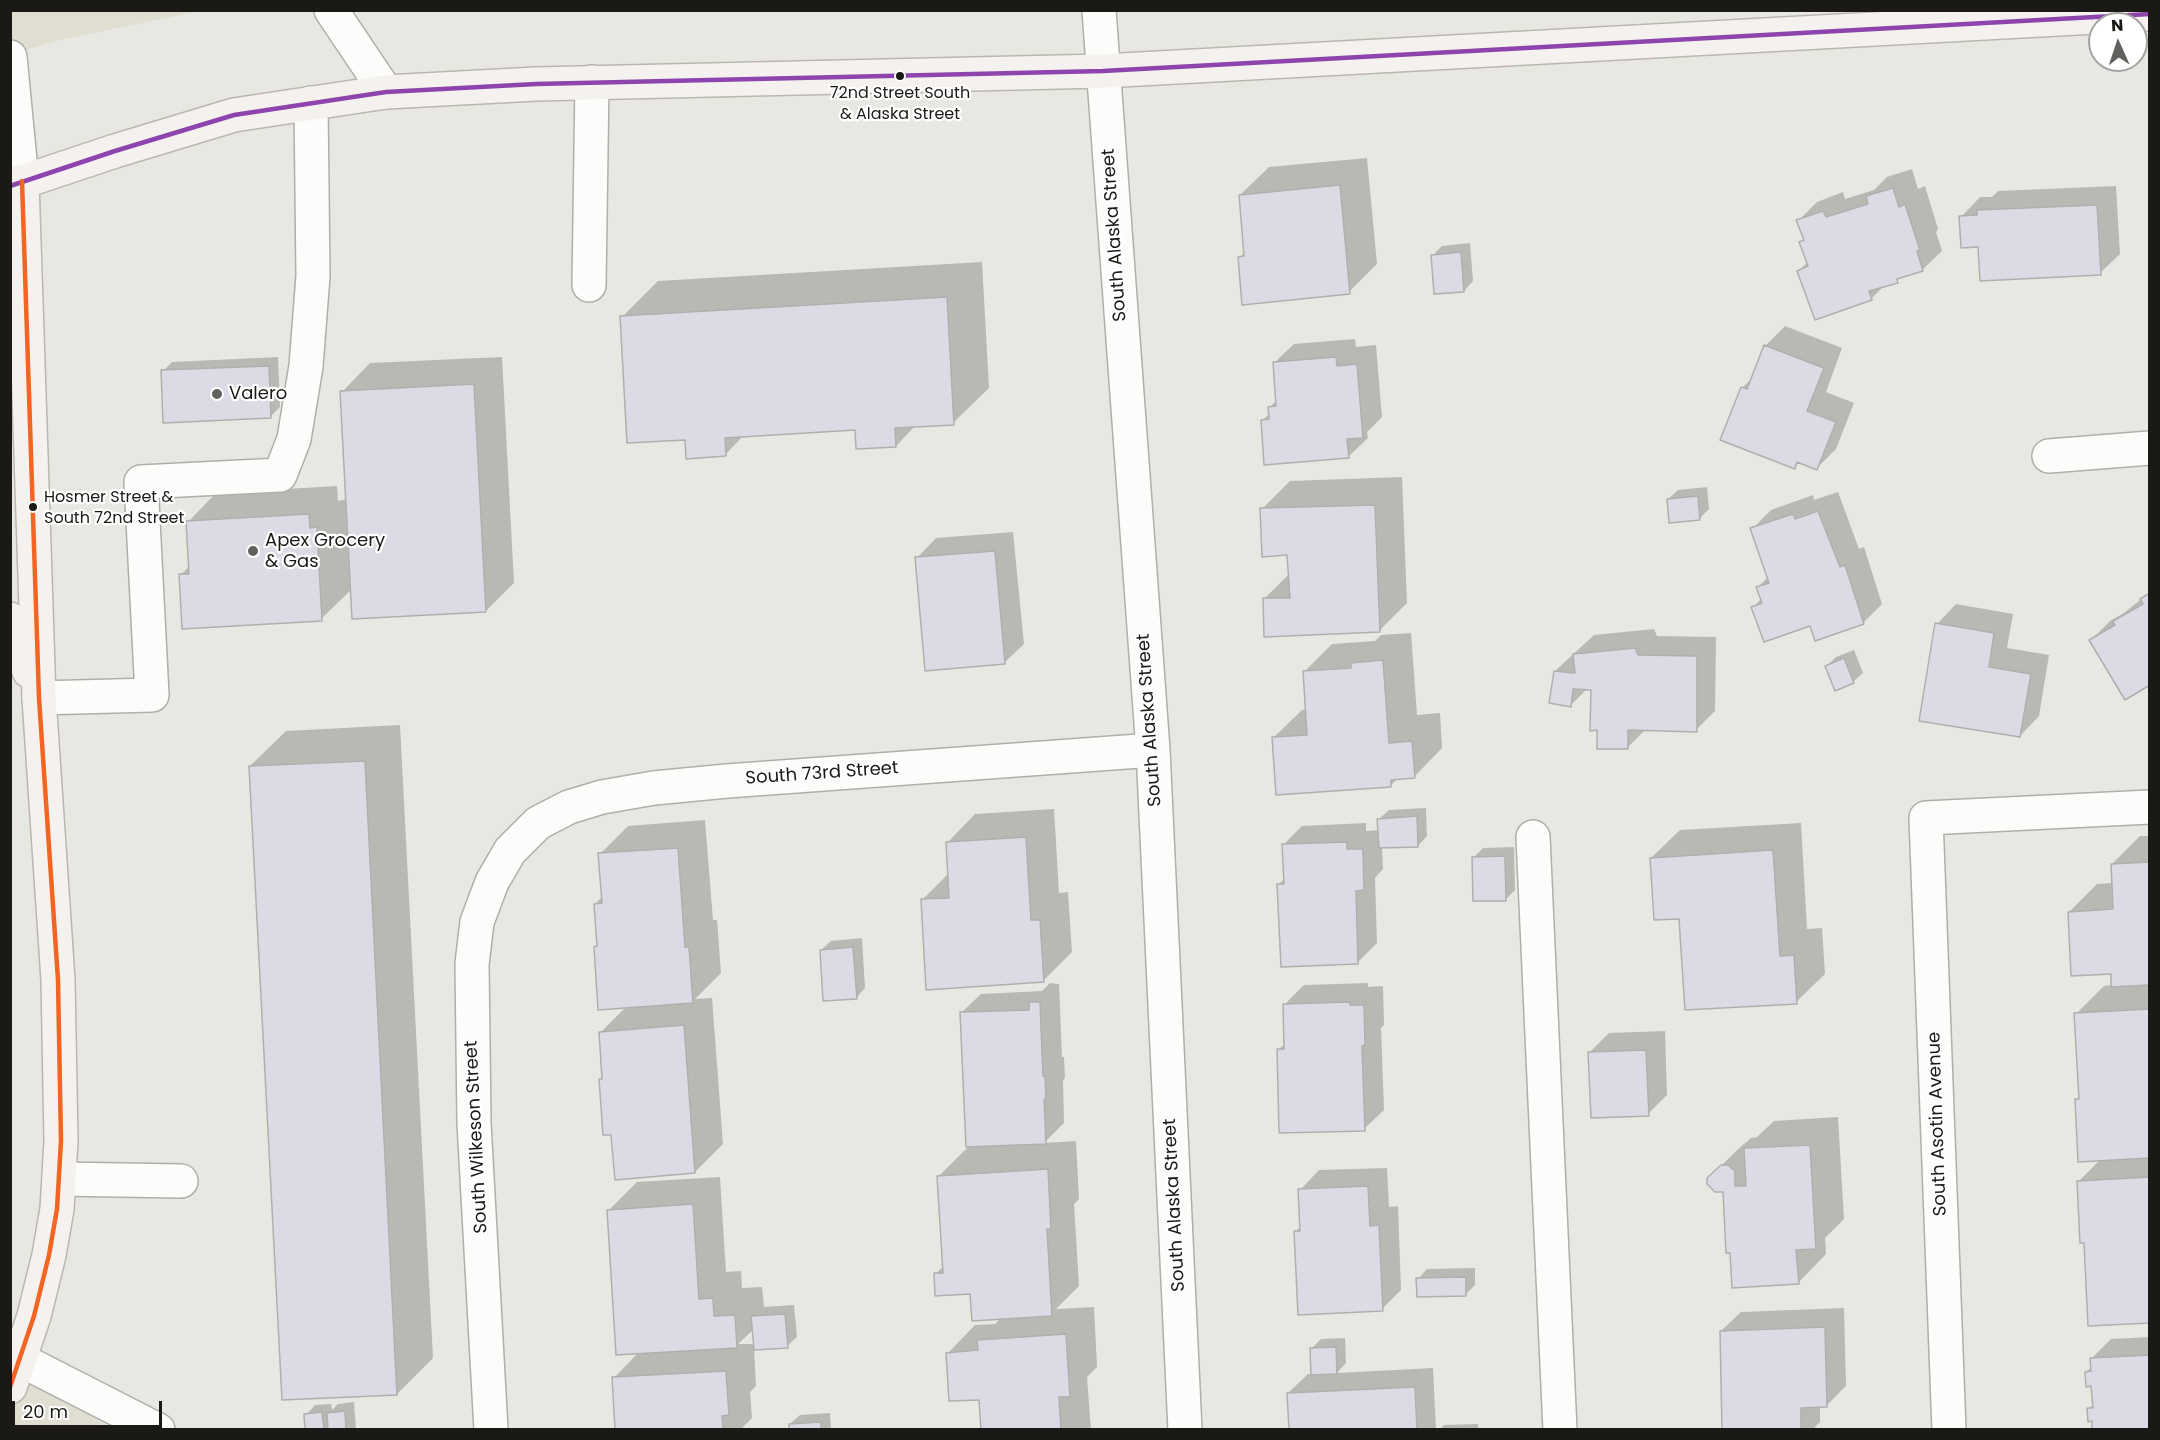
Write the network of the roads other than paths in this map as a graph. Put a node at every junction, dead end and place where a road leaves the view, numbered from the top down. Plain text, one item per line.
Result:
1 (332, 10) edge
2 (1099, 10) edge
3 (2150, 14) edge
4 (10, 57) edge
5 (1103, 70) junction
6 (592, 82) junction
7 (386, 92) junction
8 (311, 103) junction
9 (16, 183) edge
10 (589, 285) dead end
11 (2150, 448) edge
12 (2049, 456) dead end
13 (10, 619) edge
14 (39, 698) junction
15 (1153, 750) junction
16 (2150, 807) edge
17 (1533, 837) dead end
18 (510, 851) joint
19 (59, 1179) junction
20 (181, 1181) dead end
21 (14, 1369) edge
22 (158, 1430) edge
23 (491, 1430) edge
24 (1185, 1430) edge
25 (1560, 1430) edge
26 (1949, 1430) edge

1 - 7 street
2 - 5 street, South Alaska Street
3 - 5 main road
4 - 9 street
5 - 6 main road
5 - 15 street, South Alaska Street
6 - 7 main road
6 - 10 street
7 - 8 main road
8 - 9 main road
8 - 14 street
9 - 14 main road
11 - 12 street
13 - 14 main road
14 - 19 main road
15 - 18 street, South 73rd Street
15 - 24 street, South Alaska Street
16 - 26 street, South Asotin Avenue
17 - 25 street
18 - 23 street, South Wilkeson Street
19 - 20 street
19 - 21 main road
21 - 22 street

